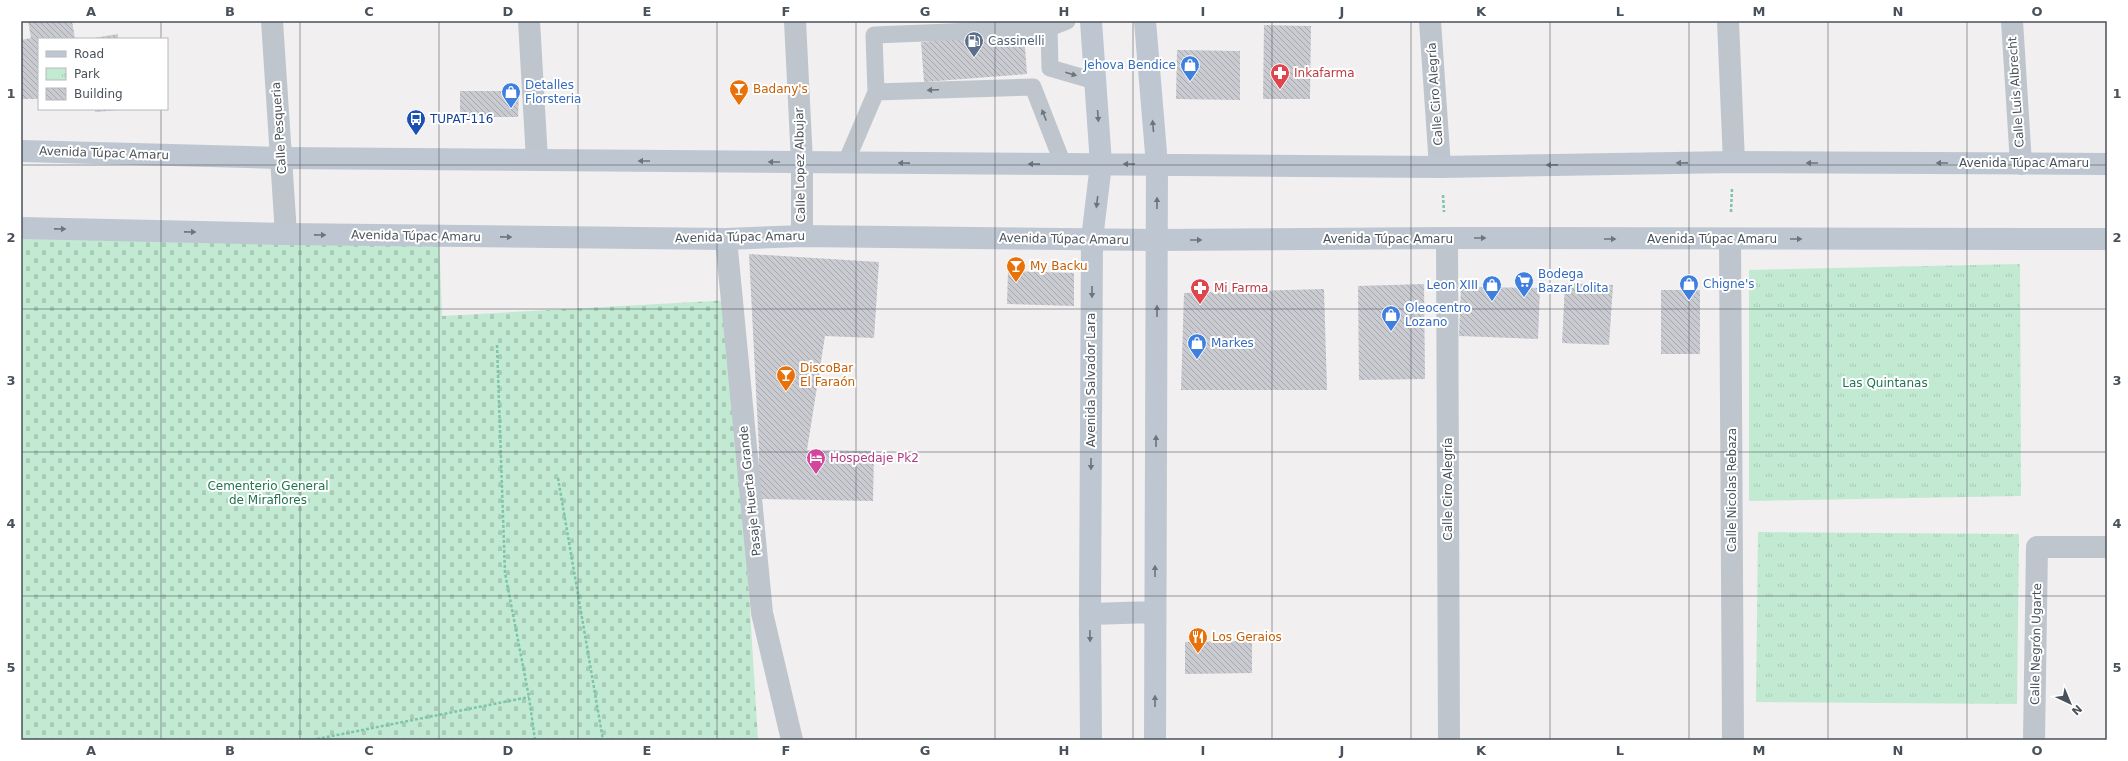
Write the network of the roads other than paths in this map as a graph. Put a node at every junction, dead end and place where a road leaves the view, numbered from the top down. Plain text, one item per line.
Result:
1 (272, 21) edge
2 (529, 21) edge
3 (795, 21) edge
4 (1067, 21) edge
5 (1091, 21) edge
6 (1145, 21) edge
7 (1430, 21) edge
8 (1728, 21) edge
9 (2012, 21) edge
10 (1049, 28) junction
11 (1050, 68) junction
12 (1095, 81) junction
13 (1033, 87) junction
14 (876, 92) junction
15 (21, 151) edge
16 (281, 158) junction
17 (537, 160) junction
18 (802, 162) junction
19 (846, 162) junction
20 (1734, 162) junction
21 (1063, 164) junction
22 (1101, 164) junction
23 (2021, 164) junction
24 (2107, 164) edge
25 (1157, 165) junction
26 (1440, 166) junction
27 (21, 228) edge
28 (286, 234) junction
29 (802, 236) junction
30 (1447, 238) junction
31 (726, 239) junction
32 (1092, 239) junction
33 (2107, 239) edge
34 (1157, 240) junction
35 (1730, 240) junction
36 (2107, 547) edge
37 (1154, 612) junction
38 (1090, 614) junction
39 (792, 740) edge
40 (1091, 740) edge
41 (1155, 740) edge
42 (1449, 740) edge
43 (1734, 740) edge
44 (2034, 740) edge

1 - 16 street, Calle Pesqueria
2 - 17 street
3 - 18 street, Calle Lopez Albujar
4 - 10 lane
5 - 12 main road, Avenida Salvador Lara
25 -> 6 main road
7 - 26 street, Calle Ciro Alegría
8 - 20 street
9 - 23 street, Calle Luis Albrecht
10 - 11 lane
10 - 14 lane
11 -> 12 lane
11 - 13 lane
12 -> 22 main road, Avenida Salvador Lara
13 -> 14 lane
21 -> 13 lane
14 - 19 lane
15 - 16 main road, Avenida Túpac Amaru
16 - 17 main road, Avenida Túpac Amaru
16 - 28 street, Calle Pesqueria
18 -> 17 main road, Avenida Túpac Amaru
18 - 19 main road, Avenida Túpac Amaru
18 - 29 street, Calle Lopez Albujar
21 -> 19 main road, Avenida Túpac Amaru
23 -> 20 main road, Avenida Túpac Amaru
20 -> 26 main road, Avenida Túpac Amaru
21 - 22 main road, Avenida Túpac Amaru
25 -> 22 main road, Avenida Túpac Amaru
22 -> 32 main road, Avenida Salvador Lara
23 - 24 main road, Avenida Túpac Amaru
25 - 26 main road, Avenida Túpac Amaru
34 -> 25 main road
27 -> 28 main road, Avenida Túpac Amaru
28 -> 31 main road, Avenida Túpac Amaru
29 - 31 main road, Avenida Túpac Amaru
29 - 32 main road, Avenida Túpac Amaru
34 -> 30 main road, Avenida Túpac Amaru
30 -> 35 main road, Avenida Túpac Amaru
30 - 42 street, Calle Ciro Alegría
31 - 39 street, Pasaje Huerta Grande
32 - 34 main road, Avenida Túpac Amaru
32 -> 38 main road, Avenida Salvador Lara
35 -> 33 main road, Avenida Túpac Amaru
37 -> 34 main road
35 - 43 street, Calle Nicolas Rebaza
36 - 44 street, Calle Negrón Ugarte
37 - 38 main road
41 -> 37 main road
38 -> 40 main road, Avenida Salvador Lara

